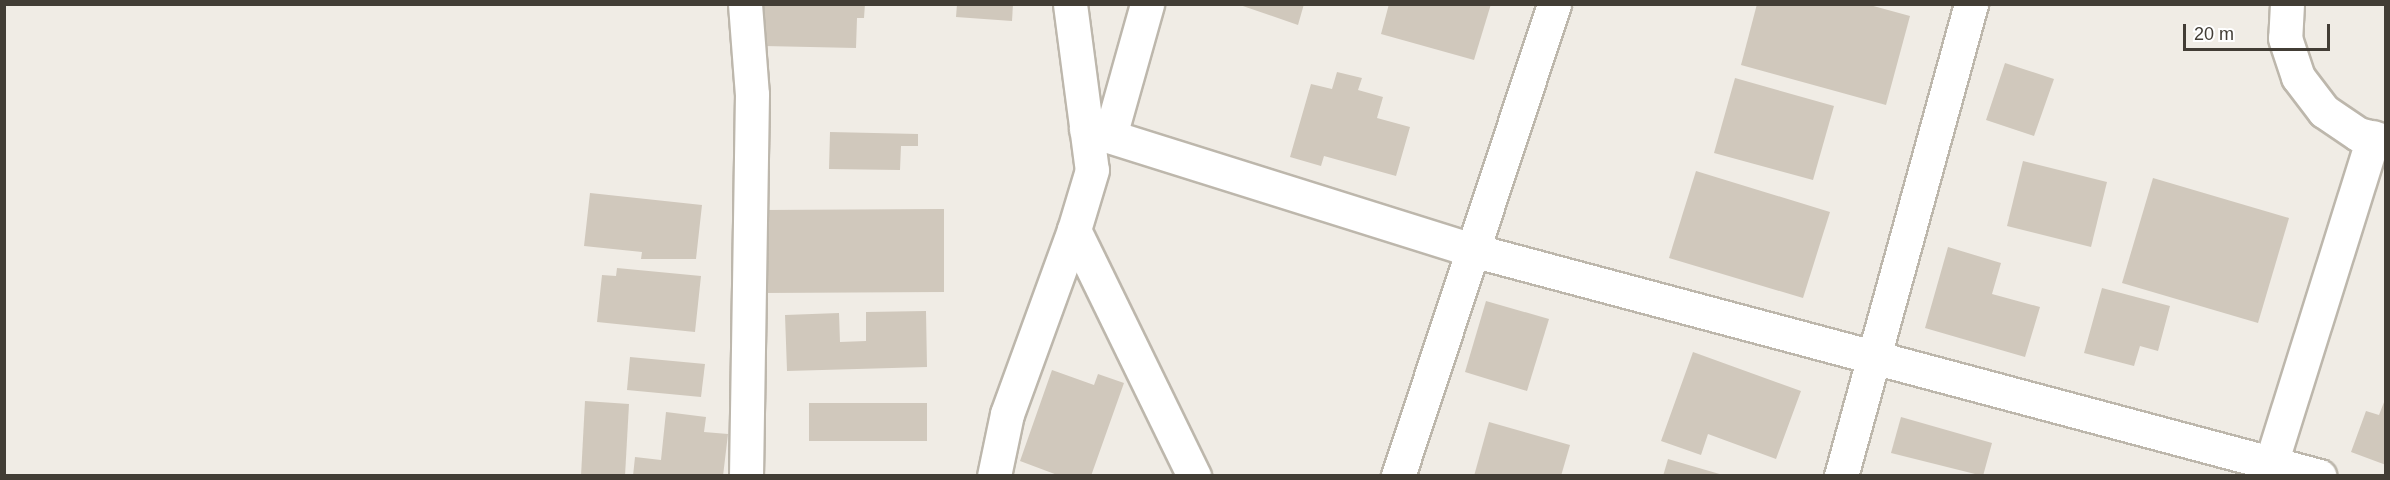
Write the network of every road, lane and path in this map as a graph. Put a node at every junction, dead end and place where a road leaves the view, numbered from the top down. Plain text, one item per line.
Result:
1 (745, 4) edge
2 (1070, 4) edge
3 (1147, 4) edge
4 (1554, 4) edge
5 (1971, 4) edge
6 (2287, 4) edge
7 (1098, 133) junction
8 (2379, 139) edge
9 (1074, 230) junction
10 (1476, 251) junction
11 (1872, 356) junction
12 (2270, 467) edge
13 (746, 476) edge
14 (994, 476) edge
15 (1194, 476) edge
16 (1398, 476) edge
17 (1841, 476) edge
18 (2319, 476) edge

1 - 13 street
2 - 7 street
3 - 7 street
4 - 10 street
5 - 11 street
6 - 8 street
7 - 9 street
7 - 10 street
8 - 12 street
9 - 14 street
9 - 15 street
10 - 11 street
10 - 16 street
11 - 12 street
11 - 17 street
12 - 18 street

